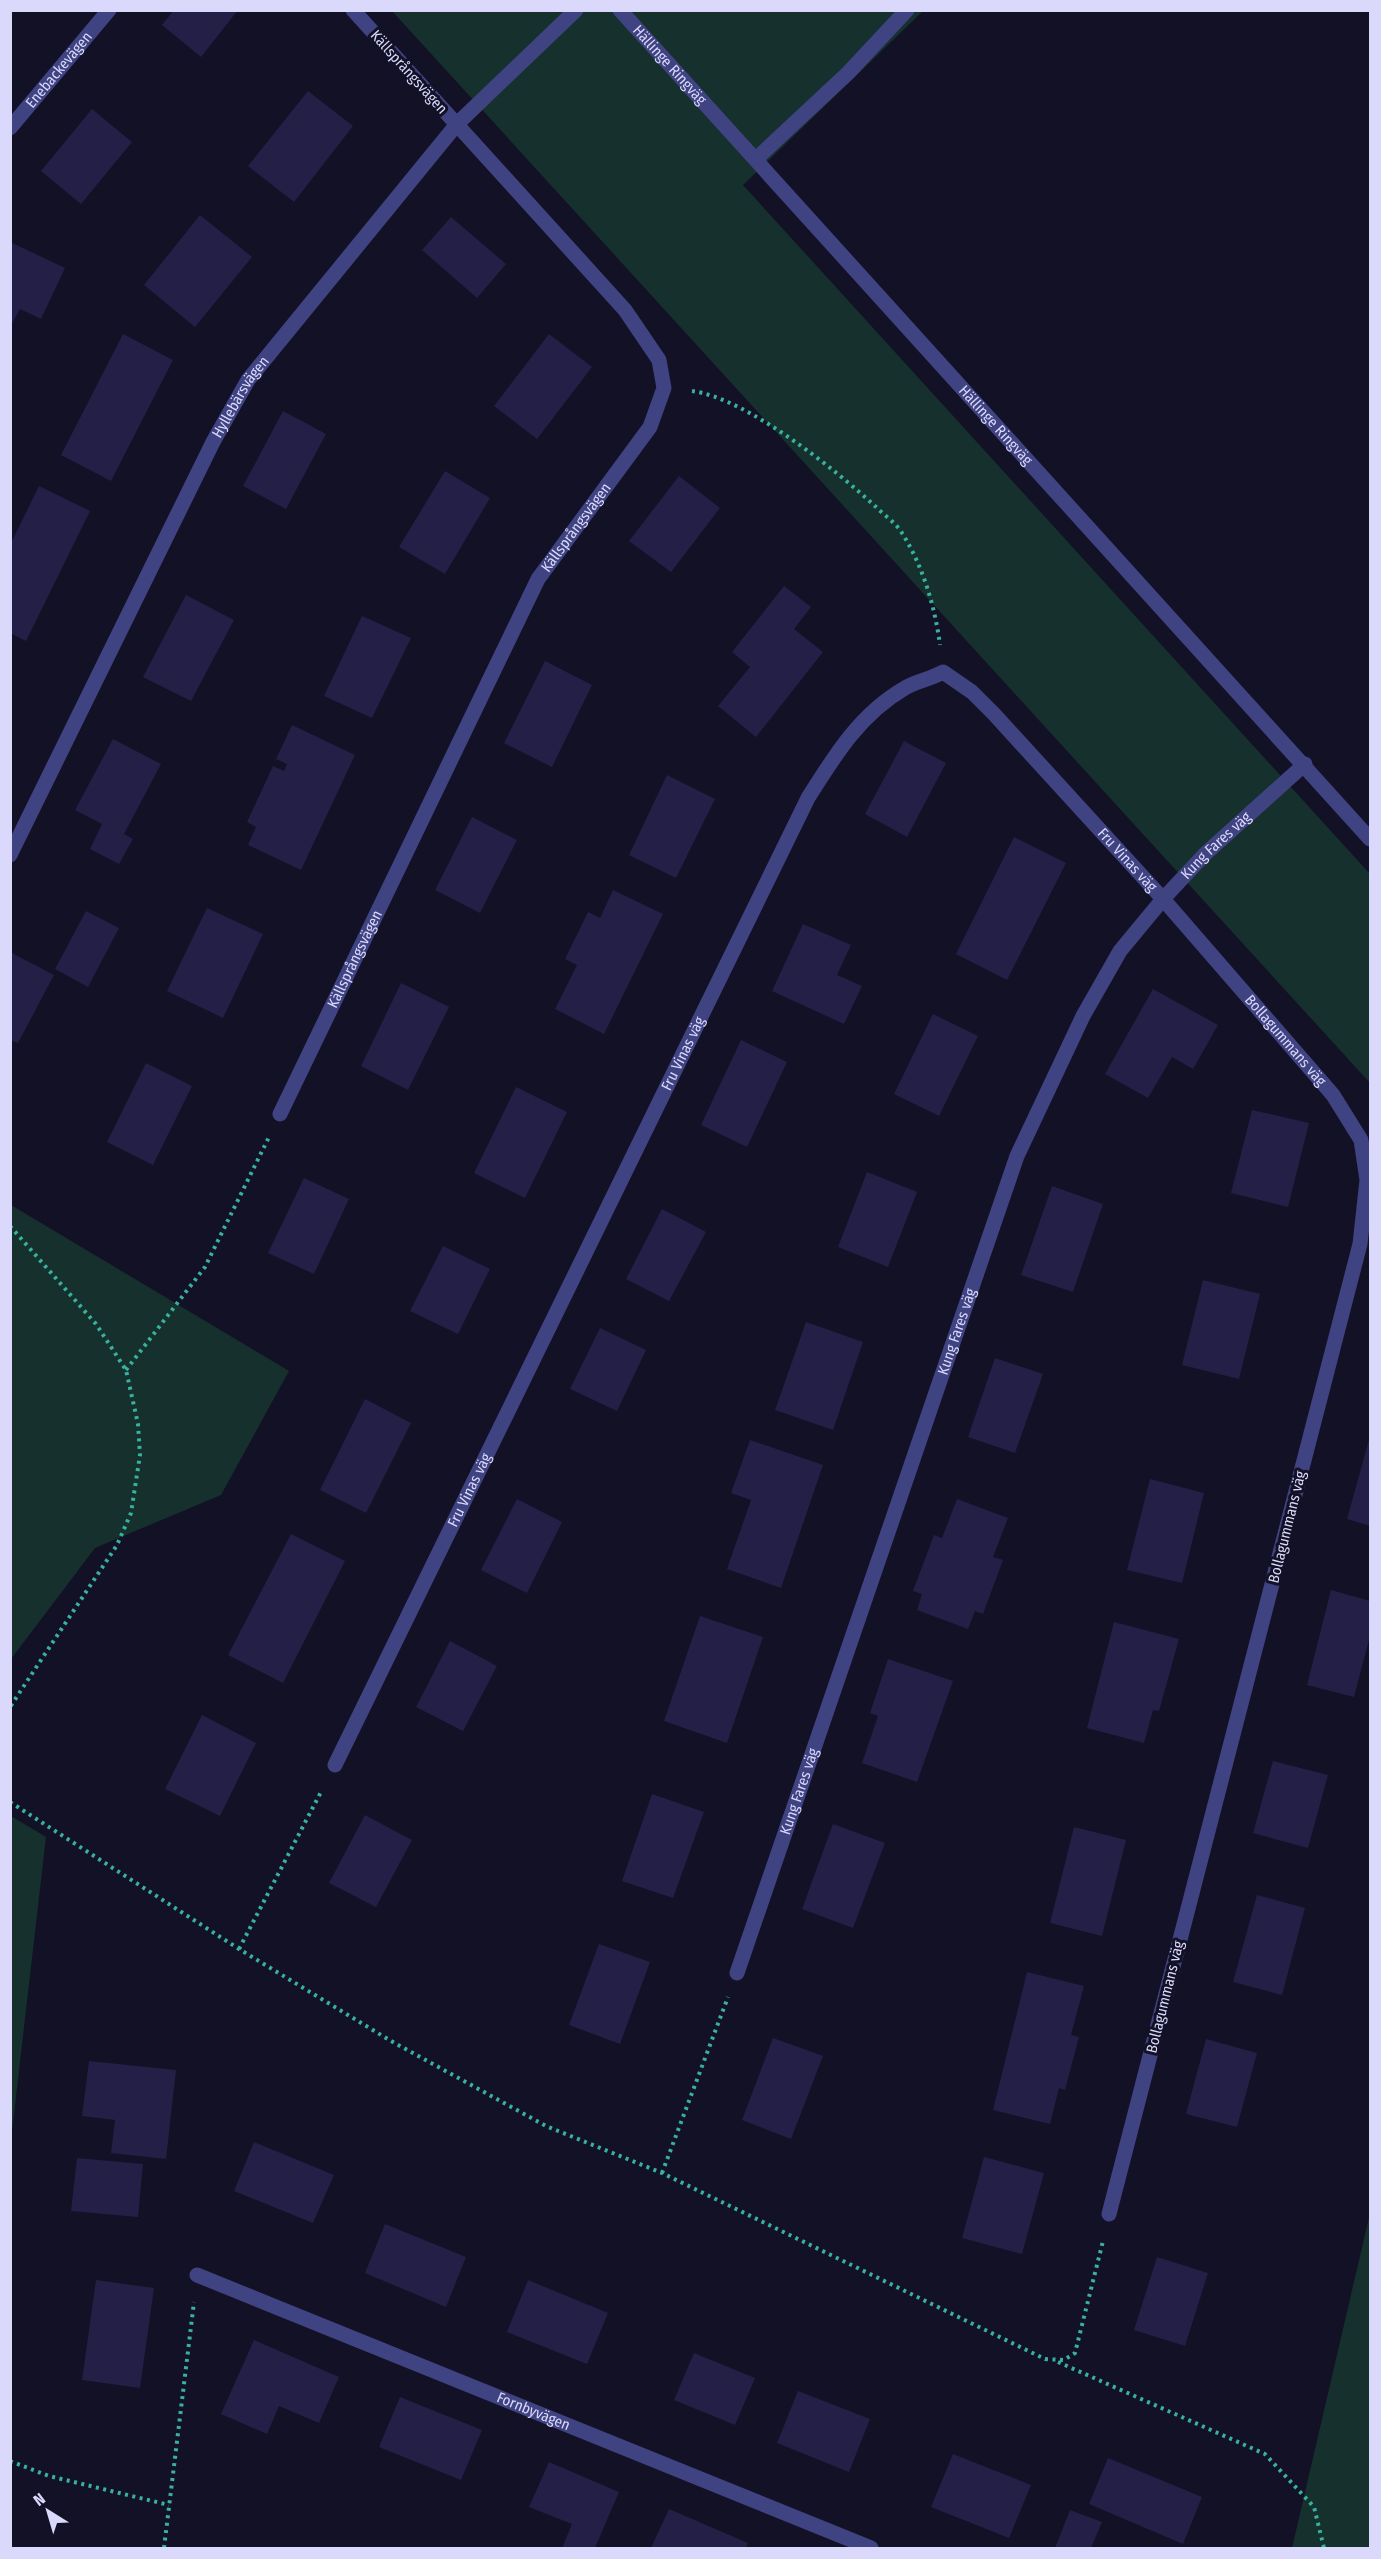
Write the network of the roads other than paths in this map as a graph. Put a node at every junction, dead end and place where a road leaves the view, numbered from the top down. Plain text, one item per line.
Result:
1 (109, 10) edge
2 (353, 10) edge
3 (576, 10) edge
4 (620, 10) edge
5 (907, 10) edge
6 (457, 124) junction
7 (10, 128) edge
8 (756, 159) junction
9 (1305, 764) junction
10 (1371, 839) edge
11 (10, 855) edge
12 (1163, 899) junction
13 (280, 1114) road end
14 (335, 1765) road end
15 (737, 1973) road end
16 (1109, 2214) road end
17 (197, 2275) road end
18 (871, 2548) edge

1 - 7 street, Enebackevägen
2 - 6 street, Källsprångsvägen
3 - 6 street, Hyllebärsvägen
4 - 8 street, Hällinge Ringväg
5 - 8 street
6 - 11 street, Hyllebärsvägen
6 - 13 street, Källsprångsvägen
8 - 9 street, Hällinge Ringväg
9 - 10 street, Hällinge Ringväg
9 - 12 street, Kung Fares väg
12 - 14 street, Fru Vinas väg
12 - 15 street, Kung Fares väg
12 - 16 street, Bollagummans väg
17 - 18 street, Fornbyvägen

